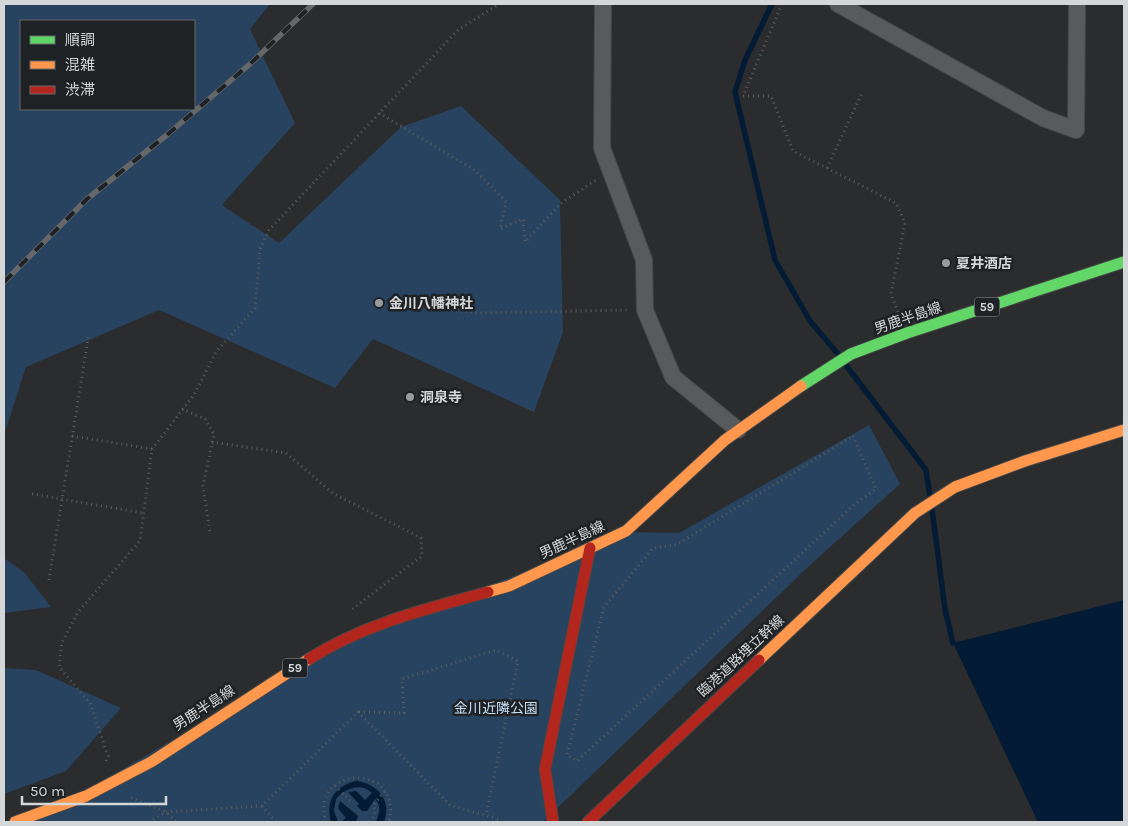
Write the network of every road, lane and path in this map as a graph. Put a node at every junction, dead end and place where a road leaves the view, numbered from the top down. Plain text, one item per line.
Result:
1 (499, 4) edge
2 (603, 4) edge
3 (782, 4) edge
4 (838, 4) edge
5 (1077, 4) edge
6 (862, 93) dead end
7 (379, 113) junction
8 (827, 168) junction
9 (610, 170) junction
10 (1124, 262) edge
11 (401, 305) dead end
12 (645, 310) junction
13 (89, 333) dead end
14 (907, 334) junction
15 (182, 410) junction
16 (738, 430) junction
17 (1124, 430) edge
18 (72, 436) junction
19 (212, 442) junction
20 (152, 450) junction
21 (32, 494) dead end
22 (62, 499) junction
23 (144, 512) junction
24 (210, 533) dead end
25 (590, 548) junction
26 (49, 580) dead end
27 (604, 607) joint
28 (343, 616) dead end
29 (358, 712) junction
30 (103, 768) dead end
31 (335, 786) junction
32 (385, 791) junction
33 (130, 798) dead end
34 (352, 804) dead end
35 (262, 806) junction
36 (166, 812) junction
37 (486, 815) junction
38 (15, 822) edge
39 (149, 822) edge
40 (176, 822) edge
41 (276, 822) edge
42 (326, 822) edge
43 (370, 822) edge
44 (388, 822) edge
45 (495, 822) edge
46 (553, 822) edge
47 (588, 822) edge

1 - 7 path
2 - 9 street
3 - 8 path
4 - 5 street
6 - 8 path
7 - 9 path
7 - 15 path
8 - 14 path
9 - 12 street
10 - 14 main road, 男鹿半島線 / 59
11 - 12 path
12 - 16 street
13 - 18 path
14 - 16 main road, 男鹿半島線 / 59
15 - 19 path
15 - 20 path
16 - 25 main road, 男鹿半島線 / 59
17 - 47 main road, 臨港道路埋立幹線
18 - 20 path
18 - 22 path
19 - 24 path
19 - 28 path
20 - 23 path
21 - 22 path
22 - 23 path
22 - 26 path
23 - 30 path
25 - 38 main road, 男鹿半島線 / 59
25 - 46 main road
27 - 27 path
29 - 35 path
29 - 37 path
29 - 37 path
31 - 32 path
31 - 34 path
31 - 42 path
32 - 43 path
32 - 44 path
33 - 36 path
35 - 36 path
35 - 41 path
36 - 39 path
36 - 40 path
37 - 45 path

